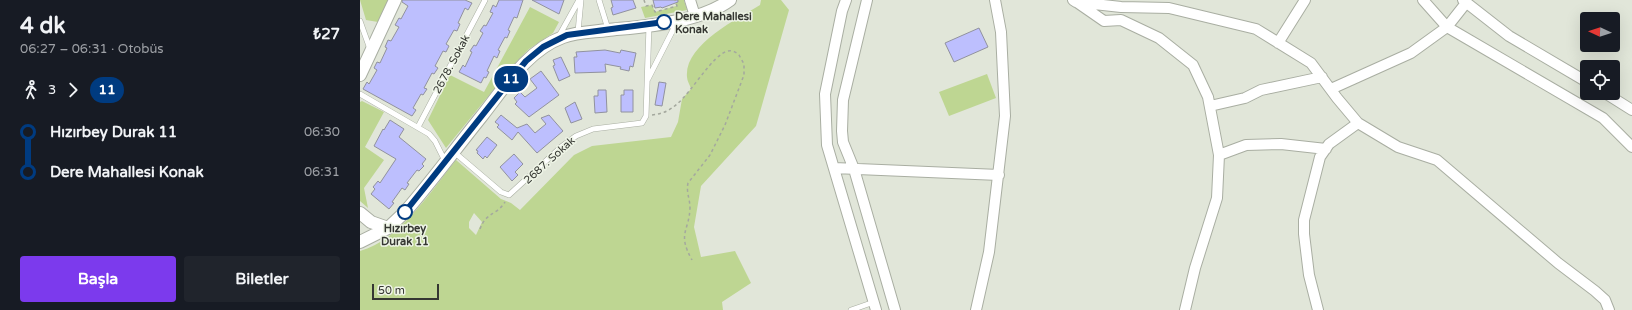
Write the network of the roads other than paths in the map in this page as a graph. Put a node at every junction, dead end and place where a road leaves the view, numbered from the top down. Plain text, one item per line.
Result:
1 (395, 0) edge
2 (485, 0) edge
3 (580, 0) edge
4 (599, 0) edge
5 (690, 0) edge
6 (730, 0) edge
7 (846, 0) edge
8 (867, 0) edge
9 (995, 0) edge
10 (1422, 0) edge
11 (1080, 1) edge
12 (1465, 1) edge
13 (1302, 2) edge
14 (695, 16) junction
15 (678, 20) junction
16 (360, 21) edge
17 (649, 25) junction
18 (1446, 27) junction
19 (609, 30) junction
20 (578, 33) junction
21 (558, 39) junction
22 (1278, 43) junction
23 (371, 52) junction
24 (360, 76) edge
25 (1322, 77) junction
26 (1580, 78) edge
27 (647, 82) junction
28 (1331, 89) junction
29 (360, 94) edge
30 (1616, 100) edge
31 (1210, 106) junction
32 (1632, 110) edge
33 (1358, 123) junction
34 (418, 127) junction
35 (1632, 147) edge
36 (1326, 149) junction
37 (454, 151) junction
38 (1219, 154) junction
39 (445, 162) junction
40 (834, 168) junction
41 (854, 169) junction
42 (999, 175) junction
43 (360, 214) edge
44 (388, 228) junction
45 (363, 241) edge
46 (875, 306) edge
47 (851, 310) edge
48 (895, 310) edge
49 (976, 310) edge
50 (1185, 310) edge
51 (1318, 310) edge
52 (1609, 310) edge

1 - 23 street
2 - 34 lane, 2678. Sokak
3 - 20 lane
3 - 21 lane
4 - 19 lane
5 - 14 street
6 - 14 street
7 - 40 street
8 - 41 street
9 - 42 street
10 - 18 street
11 - 22 street
11 - 31 street
12 - 18 street
12 - 26 street
13 - 22 street
14 - 15 street
15 - 17 street
15 - 27 lane
16 - 23 lane
17 - 19 street
17 - 27 lane
18 - 28 street
18 - 35 street
19 - 20 street
20 - 21 street
21 - 37 street
22 - 25 street
23 - 24 street
25 - 28 street
25 - 31 street
27 - 37 lane, 2687. Sokak
28 - 33 street
29 - 34 lane
30 - 32 street
31 - 38 street
33 - 36 street
33 - 52 street
34 - 39 lane
36 - 38 street
36 - 51 street
37 - 39 street
38 - 50 street
39 - 44 street
40 - 41 street
40 - 46 street
41 - 42 street
41 - 48 street
42 - 49 street
43 - 44 street
43 - 45 street
44 - 45 street
46 - 47 lane

